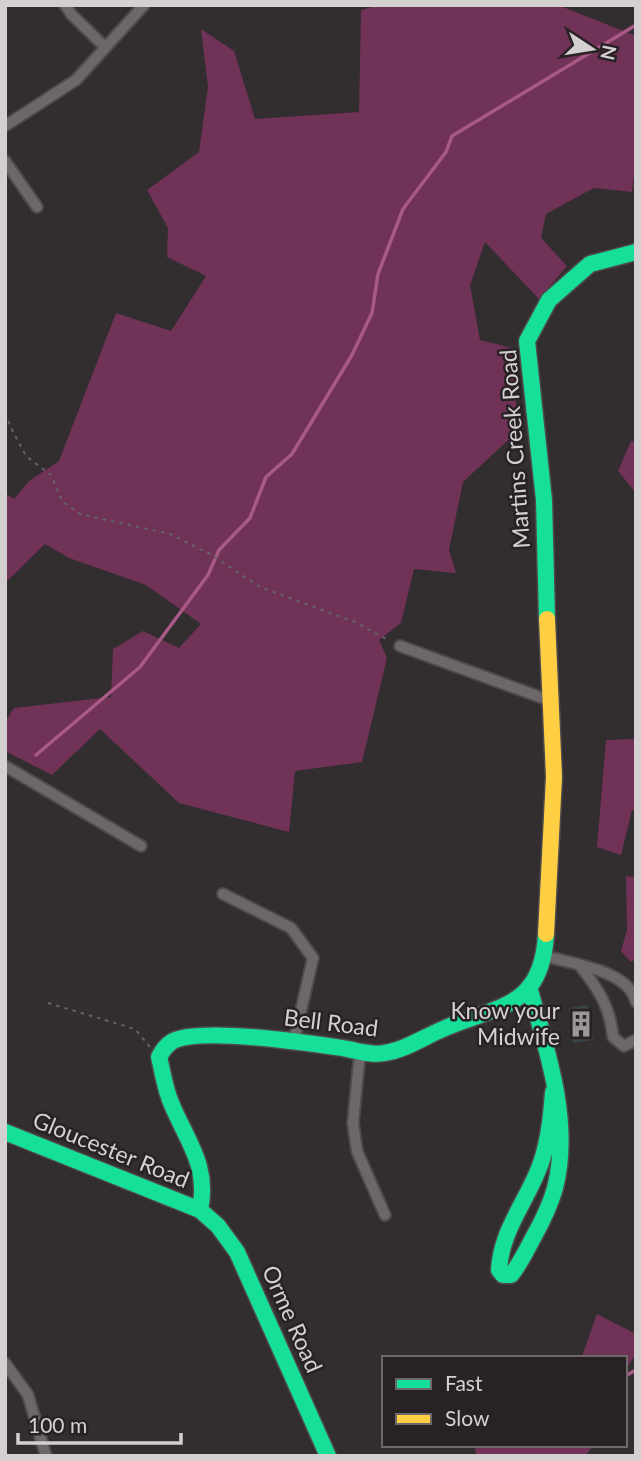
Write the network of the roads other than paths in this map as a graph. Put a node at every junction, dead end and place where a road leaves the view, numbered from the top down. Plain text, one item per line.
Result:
1 (65, 5) edge
2 (144, 5) edge
3 (106, 47) junction
4 (5, 126) edge
5 (5, 161) edge
6 (37, 207) dead end
7 (636, 252) edge
8 (400, 646) road end
9 (551, 701) junction
10 (5, 766) edge
11 (141, 846) dead end
12 (223, 894) dead end
13 (545, 956) junction
14 (581, 967) junction
15 (529, 987) junction
16 (636, 1002) edge
17 (636, 1040) edge
18 (294, 1041) junction
19 (360, 1052) junction
20 (553, 1091) junction
21 (5, 1132) edge
22 (200, 1210) junction
23 (385, 1215) dead end
24 (5, 1363) edge
25 (46, 1456) edge
26 (328, 1456) edge

1 - 3 street
2 - 3 street
3 - 4 street
5 - 6 street
7 - 9 street, Martins Creek Road
8 - 9 street
9 - 13 street, Bell Road
10 - 11 street
12 - 18 street
13 - 14 street
13 - 15 street, Bell Road
14 - 16 street
14 - 17 street
15 - 19 street, Bell Road
15 - 20 street
18 - 19 street, Bell Road
18 - 22 street, Bell Road
19 - 23 street
20 - 20 street
21 - 22 street, Gloucester Road
22 - 26 street, Orme Road
24 - 25 street

